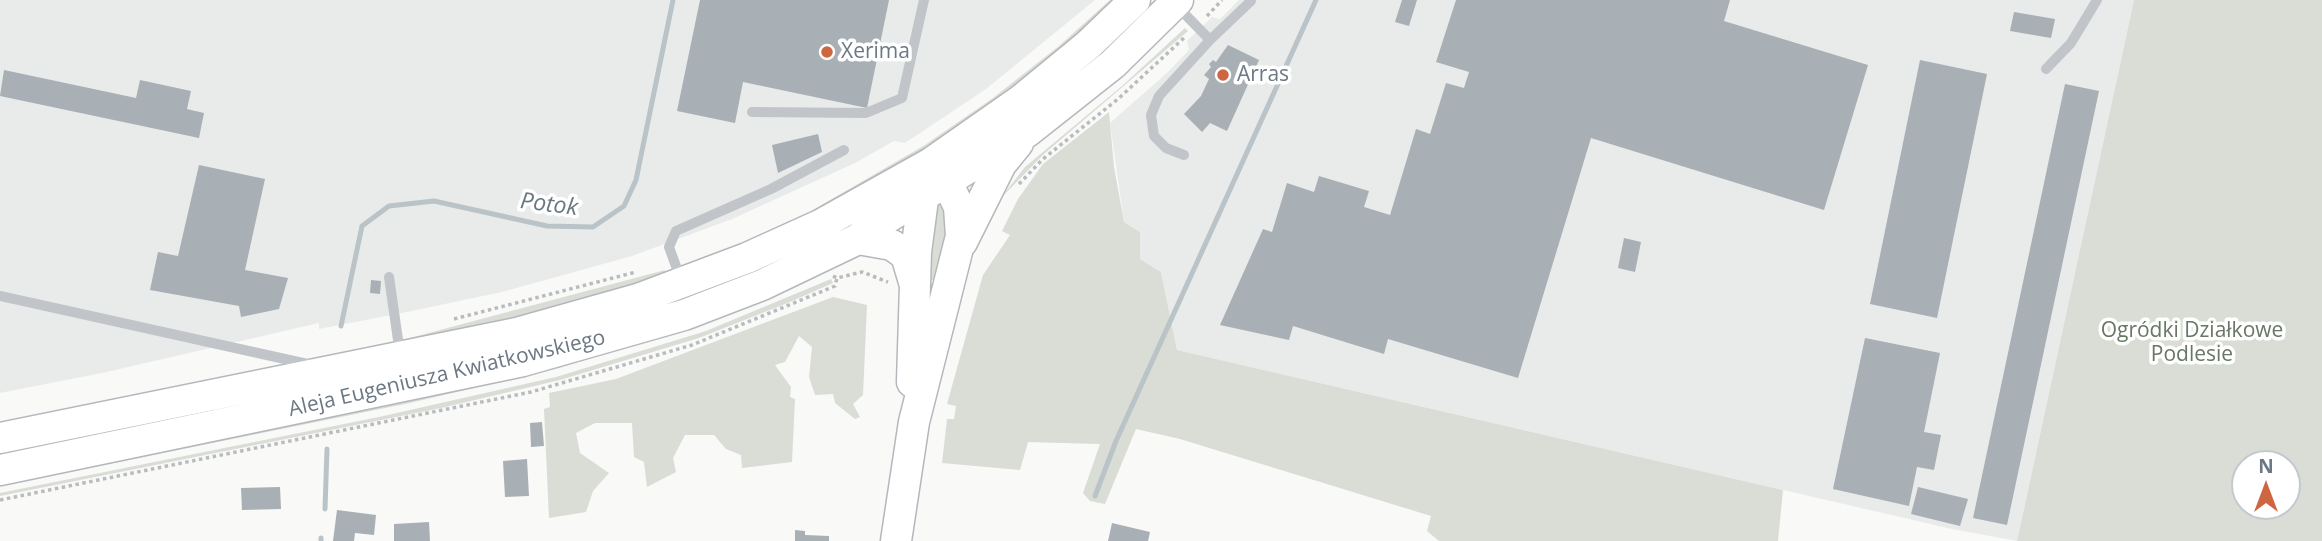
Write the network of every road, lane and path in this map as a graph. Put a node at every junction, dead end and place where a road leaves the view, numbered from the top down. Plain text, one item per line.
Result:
1 (924, 0) edge
2 (1135, 0) edge
3 (1222, 0) edge
4 (2097, 0) edge
5 (1175, 1) edge
6 (1251, 1) edge
7 (1197, 26) junction
8 (1210, 40) junction
9 (2046, 69) dead end
10 (752, 112) dead end
11 (1027, 132) junction
12 (844, 150) dead end
13 (1184, 155) dead end
14 (933, 181) junction
15 (1018, 186) dead end
16 (858, 239) junction
17 (959, 247) junction
18 (640, 271) dead end
19 (389, 276) dead end
20 (837, 278) dead end
21 (682, 282) junction
22 (905, 289) junction
23 (0, 296) edge
24 (450, 320) dead end
25 (401, 357) junction
26 (335, 371) junction
27 (914, 422) junction
28 (0, 438) edge
29 (0, 470) edge
30 (896, 541) edge

1 - 10 lane
2 - 14 street, Aleja Eugeniusza Kwiatkowskiego
3 - 7 path
4 - 9 lane
5 - 7 lane
5 - 11 street, Aleja Eugeniusza Kwiatkowskiego
6 - 8 lane
7 - 8 lane
7 - 15 path
8 - 13 lane
11 - 14 street, Aleja Eugeniusza Kwiatkowskiego
11 - 17 street
12 - 21 lane
14 - 16 street, Aleja Eugeniusza Kwiatkowskiego
14 - 17 street
14 - 21 street, Aleja Eugeniusza Kwiatkowskiego
14 - 22 street
16 - 22 street
16 - 29 street, Aleja Eugeniusza Kwiatkowskiego
17 - 27 street
18 - 24 path
19 - 25 lane
20 - 22 path
21 - 25 street, Aleja Eugeniusza Kwiatkowskiego
22 - 27 street
23 - 26 lane
25 - 26 street, Aleja Eugeniusza Kwiatkowskiego
26 - 28 street, Aleja Eugeniusza Kwiatkowskiego
27 - 30 street

